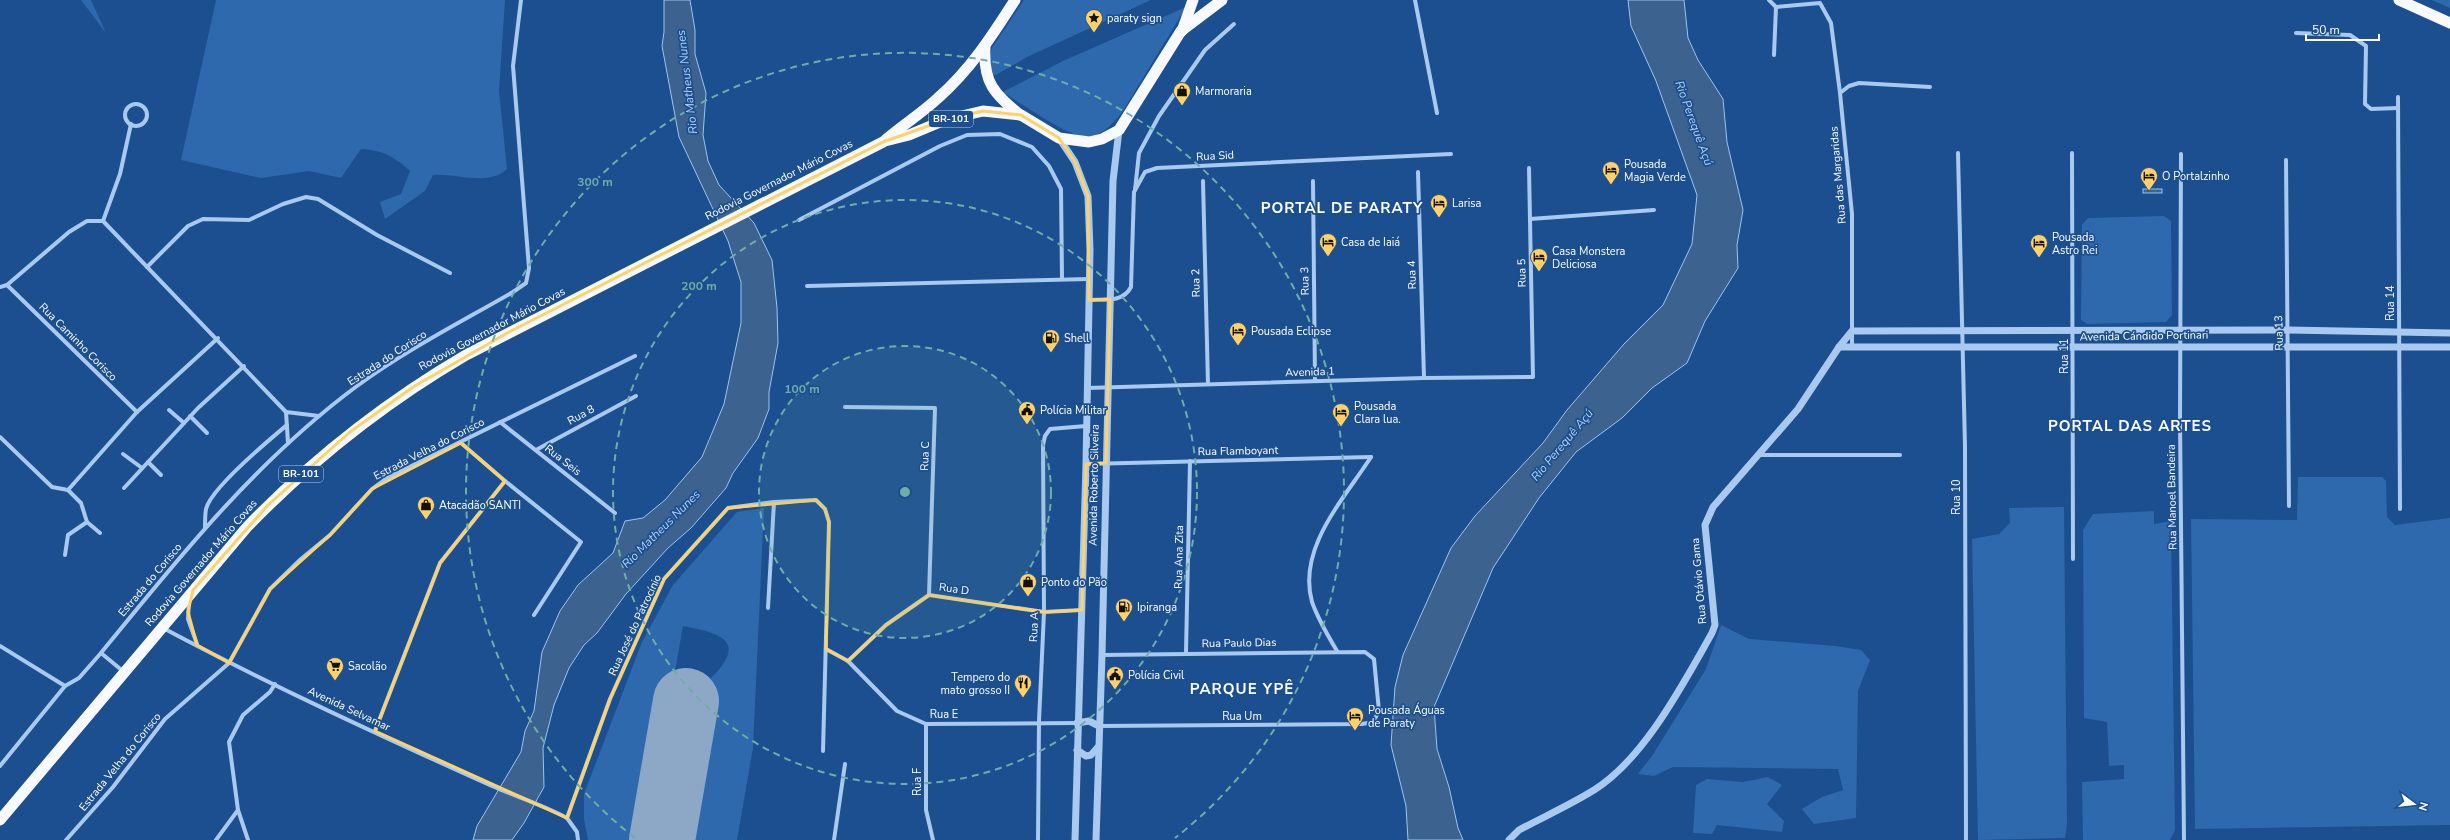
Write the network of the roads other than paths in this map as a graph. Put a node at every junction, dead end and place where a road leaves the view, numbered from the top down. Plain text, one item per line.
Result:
1 (521, 0) edge
2 (1015, 0) edge
3 (1193, 0) edge
4 (1222, 0) edge
5 (1415, 0) edge
6 (1769, 0) edge
7 (2399, 0) edge
8 (1776, 7) junction
9 (2450, 23) edge
10 (1234, 24) dead end
11 (1181, 31) junction
12 (2296, 33) dead end
13 (985, 47) junction
14 (1774, 55) dead end
15 (1930, 87) dead end
16 (1840, 93) junction
17 (2398, 97) dead end
18 (2398, 108) junction
19 (1437, 113) dead end
20 (1021, 115) junction
21 (131, 124) junction
22 (1119, 130) junction
23 (1059, 138) junction
24 (883, 142) junction
25 (1958, 153) dead end
26 (2072, 153) dead end
27 (1451, 154) dead end
28 (2180, 154) dead end
29 (2286, 160) dead end
30 (1529, 168) dead end
31 (1418, 172) dead end
32 (1203, 181) dead end
33 (1312, 181) dead end
34 (1134, 192) junction
35 (1654, 210) dead end
36 (1530, 219) junction
37 (799, 220) dead end
38 (103, 221) junction
39 (147, 267) junction
40 (450, 272) dead end
41 (1062, 278) junction
42 (1089, 279) junction
43 (7, 285) junction
44 (807, 286) dead end
45 (0, 287) edge
46 (1110, 299) junction
47 (1089, 300) junction
48 (2181, 330) junction
49 (2288, 330) junction
50 (1852, 331) junction
51 (2073, 331) junction
52 (1963, 332) junction
53 (2399, 332) junction
54 (2450, 333) edge
55 (218, 338) junction
56 (2181, 346) junction
57 (2288, 346) junction
58 (1839, 347) junction
59 (2398, 347) junction
60 (2450, 347) edge
61 (1852, 348) junction
62 (1963, 348) junction
63 (2073, 348) junction
64 (635, 356) dead end
65 (244, 366) junction
66 (1533, 377) joint
67 (1424, 378) junction
68 (1315, 381) junction
69 (1208, 384) junction
70 (1107, 387) junction
71 (1087, 388) junction
72 (636, 396) dead end
73 (845, 407) dead end
74 (169, 410) dead end
75 (137, 412) junction
76 (286, 412) junction
77 (190, 416) junction
78 (319, 416) junction
79 (500, 422) junction
80 (184, 423) junction
81 (287, 425) junction
82 (1086, 426) junction
83 (207, 433) dead end
84 (0, 437) edge
85 (288, 443) junction
86 (461, 443) junction
87 (536, 450) junction
88 (123, 454) dead end
89 (1758, 455) junction
90 (1900, 455) dead end
91 (1190, 461) junction
92 (148, 462) junction
93 (1106, 463) junction
94 (1086, 464) junction
95 (142, 468) junction
96 (161, 475) dead end
97 (505, 481) junction
98 (124, 488) dead end
99 (68, 490) junction
100 (774, 502) junction
101 (2289, 506) dead end
102 (2400, 509) dead end
103 (615, 513) dead end
104 (87, 522) junction
105 (204, 528) junction
106 (100, 533) dead end
107 (65, 555) dead end
108 (2073, 559) dead end
109 (193, 590) junction
110 (929, 595) junction
111 (768, 608) dead end
112 (1082, 610) junction
113 (1044, 612) junction
114 (534, 615) dead end
115 (162, 627) junction
116 (197, 645) junction
117 (0, 646) edge
118 (826, 649) junction
119 (1337, 651) junction
120 (101, 653) junction
121 (1186, 653) junction
122 (1102, 655) junction
123 (848, 661) junction
124 (229, 663) junction
125 (124, 672) junction
126 (275, 684) junction
127 (65, 686) junction
128 (1379, 711) joint
129 (1039, 721) junction
130 (1078, 723) junction
131 (926, 724) junction
132 (1099, 726) junction
133 (375, 731) junction
134 (1098, 747) junction
135 (1077, 750) junction
136 (823, 751) dead end
137 (845, 764) dead end
138 (0, 766) edge
139 (238, 810) junction
140 (568, 818) junction
141 (0, 820) edge
142 (66, 840) edge
143 (216, 840) edge
144 (248, 840) edge
145 (578, 840) edge
146 (834, 840) edge
147 (934, 840) edge
148 (1038, 840) edge
149 (1075, 840) edge
150 (1096, 840) edge
151 (1509, 840) edge
152 (1966, 840) edge
153 (2184, 840) edge

1 - 78 street, Estrada do Corisco
2 - 13 highway, Rodovia Governador Mário Covas / BR-101
3 - 11 highway
4 - 11 highway
5 - 19 street
6 - 8 street
7 - 9 highway
8 - 14 street
8 - 16 street, Rua das Margaridas
10 - 34 street
11 - 22 highway
12 - 18 street
13 - 20 highway
13 - 24 highway, Rodovia Governador Mário Covas / BR-101
15 - 16 street
16 - 50 street, Rua das Margaridas
17 - 18 street, Rua 14
18 - 53 street, Rua 14
20 - 23 highway, Rodovia Governador Mário Covas / BR-101
20 - 24 highway, Rodovia Governador Mário Covas / BR-101
21 - 21 street
21 - 38 street
22 - 23 highway, Rodovia Governador Mário Covas / BR-101
22 - 46 street, Avenida Roberto Silveira
23 - 42 street, Avenida Roberto Silveira
24 - 109 highway, Rodovia Governador Mário Covas / BR-101
25 - 52 street, Rua 10
26 - 51 street, Rua 11
27 - 34 street, Rua Sid
28 - 48 street, Rua Manoel Bandeira
29 - 49 street, Rua 13
30 - 36 street, Rua 5
31 - 67 street, Rua 4
32 - 69 street, Rua 2
33 - 68 street, Rua 3
34 - 46 street, Rua Sid
35 - 36 street
36 - 66 street, Rua 5
37 - 41 street
38 - 39 street
38 - 43 street
39 - 40 street
39 - 55 street
41 - 42 street
41 - 44 street
42 - 47 street, Avenida Roberto Silveira
43 - 45 street
43 - 75 street, Rua Caminho Corisco
46 - 47 street, Rua Sid
46 - 70 street, Avenida Roberto Silveira
47 - 71 street, Avenida Roberto Silveira
48 - 49 street
48 - 51 street
48 - 56 street, Rua Manoel Bandeira
49 - 53 street
49 - 57 street, Rua 13
50 - 52 street
50 - 58 street, Rua Otávio Gama
50 - 61 street, Rua das Margaridas
51 - 52 street
51 - 63 street, Rua 11
52 - 62 street, Rua 10
53 - 54 street
53 - 59 street, Rua 14
55 - 65 street
55 - 75 street
56 - 57 street, Avenida Cándido Portinari
56 - 63 street, Avenida Cándido Portinari
56 - 153 street, Rua Manoel Bandeira
57 - 59 street, Avenida Cándido Portinari
57 - 101 street, Rua 13
58 - 61 street, Avenida Cándido Portinari
58 - 89 street, Rua Otávio Gama
59 - 60 street, Avenida Cándido Portinari
59 - 102 street, Rua 14
61 - 62 street, Avenida Cándido Portinari
62 - 63 street, Avenida Cándido Portinari
62 - 152 street, Rua 10
63 - 108 street, Rua 11
64 - 79 street, Estrada Velha do Corisco
65 - 76 street
65 - 77 street
66 - 67 street, Avenida 1
67 - 68 street, Avenida 1
68 - 69 street, Avenida 1
69 - 70 street, Avenida 1
70 - 71 street, Avenida 1
70 - 93 street, Avenida Roberto Silveira
71 - 82 street, Avenida Roberto Silveira
72 - 87 street, Rua 8
73 - 110 street, Rua C
74 - 80 street
75 - 99 street
76 - 78 street
76 - 81 street
77 - 80 street
77 - 83 street
78 - 85 street, Estrada do Corisco
79 - 86 street, Estrada Velha do Corisco
79 - 87 street, Rua Seis
80 - 92 street
81 - 85 street
81 - 105 street
82 - 94 street, Avenida Roberto Silveira
82 - 113 street, Rua A
84 - 99 street
85 - 105 street, Estrada do Corisco
86 - 97 street
86 - 124 street, Estrada Velha do Corisco
87 - 103 street, Rua Seis
88 - 95 street
89 - 90 street
89 - 151 street, Rua Otávio Gama
91 - 93 street, Rua Flamboyant
91 - 119 street, Rua Flamboyant
91 - 121 street, Rua Ana Zita
92 - 95 street
92 - 96 street
93 - 94 street, Rua Flamboyant
93 - 122 street, Avenida Roberto Silveira
94 - 112 street, Avenida Roberto Silveira
95 - 98 street
97 - 114 street
97 - 133 street
99 - 104 street
100 - 111 street
100 - 118 street, Rua José do Patrocínio
100 - 140 street, Rua José do Patrocínio
104 - 106 street
104 - 107 street
105 - 120 street, Estrada do Corisco
109 - 115 highway, Rodovia Governador Mário Covas / BR-101
109 - 116 street
110 - 113 street, Rua D
110 - 123 street, Rua D
112 - 113 street, Rua D
112 - 130 street, Avenida Roberto Silveira
113 - 129 street, Rua A
115 - 116 street, Avenida Selvamar
115 - 125 highway, Rodovia Governador Mário Covas / BR-101
116 - 124 street, Avenida Selvamar
117 - 127 street
118 - 123 street, Rua E
118 - 136 street, Rua José do Patrocínio
119 - 121 street, Rua Paulo Dias
119 - 128 street, Rua Paulo Dias
120 - 125 street
120 - 127 street, Estrada do Corisco
121 - 122 street, Rua Paulo Dias
122 - 132 street, Avenida Roberto Silveira
123 - 131 street, Rua E
124 - 126 street, Avenida Selvamar
124 - 142 street, Estrada Velha do Corisco
125 - 141 highway, Rodovia Governador Mário Covas / BR-101
126 - 133 street, Avenida Selvamar
126 - 139 street
127 - 138 street, Estrada do Corisco
128 - 132 street, Rua Um
129 - 130 street, Rua E
129 - 131 street, Rua E
129 - 148 street, Rua A
130 - 132 street
130 - 135 street, Avenida Roberto Silveira
131 - 147 street, Rua F
132 - 134 street, Avenida Roberto Silveira
133 - 140 street, Avenida Selvamar
134 - 135 street
134 - 150 street, Avenida Roberto Silveira
135 - 149 street, Avenida Roberto Silveira
137 - 146 street
139 - 143 street
139 - 144 street
140 - 145 street

